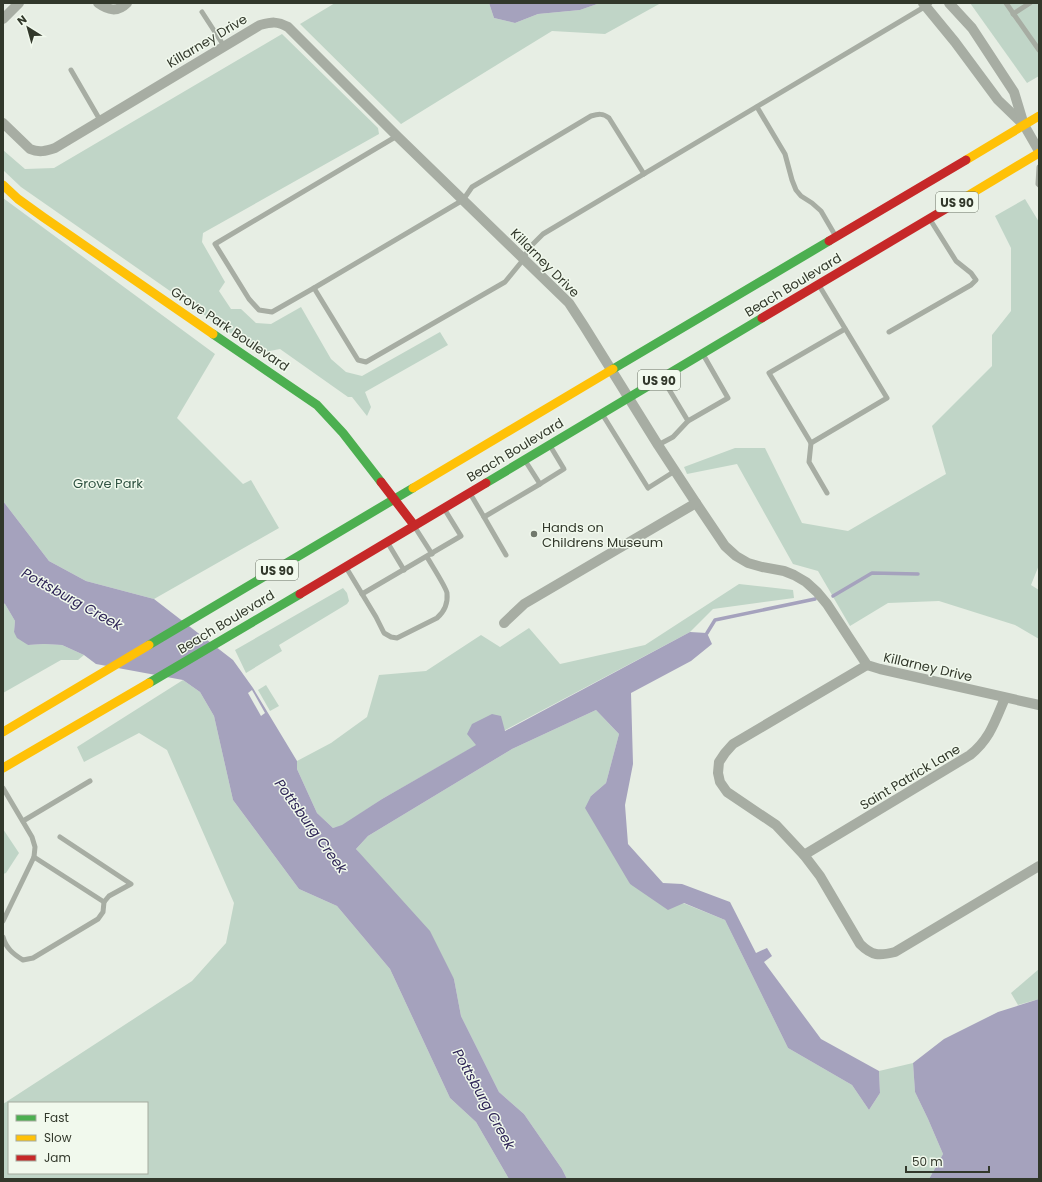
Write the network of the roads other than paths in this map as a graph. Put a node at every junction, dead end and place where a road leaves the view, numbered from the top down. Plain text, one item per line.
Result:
1 (19, 3) edge
2 (98, 3) edge
3 (127, 3) edge
4 (949, 3) edge
5 (1006, 3) edge
6 (1030, 3) edge
7 (926, 4) edge
8 (202, 12) dead end
9 (1013, 14) junction
10 (3, 18) edge
11 (224, 46) junction
12 (1039, 50) edge
13 (71, 70) dead end
14 (757, 107) junction
15 (1039, 116) edge
16 (100, 120) junction
17 (3, 123) edge
18 (1024, 126) junction
19 (397, 136) junction
20 (1039, 152) edge
21 (1039, 167) edge
22 (644, 174) junction
23 (3, 185) edge
24 (1039, 185) edge
25 (463, 200) junction
26 (929, 219) junction
27 (836, 236) junction
28 (523, 260) junction
29 (819, 285) junction
30 (314, 288) junction
31 (846, 329) junction
32 (889, 332) dead end
33 (703, 354) junction
34 (611, 370) junction
35 (662, 378) junction
36 (628, 398) junction
37 (602, 414) junction
38 (688, 421) junction
39 (811, 443) junction
40 (550, 445) junction
41 (658, 445) junction
42 (525, 460) junction
43 (675, 471) junction
44 (540, 484) junction
45 (470, 493) junction
46 (827, 493) dead end
47 (394, 499) junction
48 (696, 503) junction
49 (444, 508) junction
50 (484, 517) junction
51 (414, 525) junction
52 (387, 541) junction
53 (429, 555) junction
54 (506, 555) dead end
55 (346, 566) junction
56 (404, 570) junction
57 (362, 594) junction
58 (504, 623) dead end
59 (867, 665) junction
60 (1004, 698) junction
61 (1039, 705) edge
62 (3, 732) edge
63 (3, 768) edge
64 (90, 781) dead end
65 (3, 788) edge
66 (24, 822) junction
67 (60, 837) dead end
68 (804, 855) junction
69 (34, 857) junction
70 (1039, 866) edge
71 (104, 902) junction
72 (3, 921) edge
73 (3, 937) edge

1 - 10 street
2 - 3 street
4 - 18 street
5 - 9 lane
6 - 9 lane
7 - 14 lane
7 - 18 street
8 - 11 lane
9 - 12 lane
11 - 16 street, Killarney Drive
11 - 19 street, Killarney Drive
13 - 16 lane
14 - 22 lane
14 - 27 lane
15 - 18 main road, US 90
16 - 17 street, Killarney Drive
18 - 20 street
18 - 27 main road, US 90
19 - 25 street, Killarney Drive
19 - 30 lane
20 - 26 main road, Beach Boulevard / US 90
21 - 24 lane
22 - 25 lane
22 - 28 lane
23 - 47 main road, Grove Park Boulevard
25 - 28 street, Killarney Drive
25 - 30 lane
26 - 29 main road, Beach Boulevard / US 90
26 - 32 lane
27 - 34 main road, US 90
28 - 30 lane
28 - 34 street, Killarney Drive
29 - 31 lane
29 - 33 main road, Beach Boulevard / US 90
31 - 39 lane
31 - 39 lane
33 - 35 main road, Beach Boulevard / US 90
33 - 38 lane
34 - 36 street, Killarney Drive
34 - 47 main road, US 90
35 - 36 main road, Beach Boulevard / US 90
35 - 38 lane
36 - 37 main road, Beach Boulevard / US 90
36 - 41 street, Killarney Drive
37 - 40 main road, Beach Boulevard / US 90
37 - 43 lane
38 - 41 lane
39 - 46 lane
40 - 42 main road, Beach Boulevard / US 90
40 - 44 lane
41 - 43 street, Killarney Drive
42 - 44 lane
42 - 45 main road, Beach Boulevard / US 90
43 - 48 street, Killarney Drive
44 - 50 lane
45 - 49 main road, Beach Boulevard / US 90
45 - 50 lane
47 - 51 main road, Grove Park Boulevard
47 - 62 main road, US 90
48 - 58 street
48 - 59 street, Killarney Drive
49 - 51 main road, Beach Boulevard / US 90
49 - 53 lane
50 - 54 lane
51 - 52 main road, Beach Boulevard / US 90
51 - 53 lane
52 - 55 main road, Beach Boulevard / US 90
52 - 56 lane
53 - 56 lane
53 - 57 lane
55 - 57 lane
55 - 63 main road, Beach Boulevard / US 90
56 - 57 lane
59 - 60 street, Killarney Drive
59 - 68 street
60 - 61 street, Killarney Drive
60 - 68 street, Saint Patrick Lane
64 - 66 lane
65 - 66 lane
66 - 69 lane
67 - 71 lane
68 - 70 street
69 - 71 lane
69 - 72 lane
71 - 73 lane

